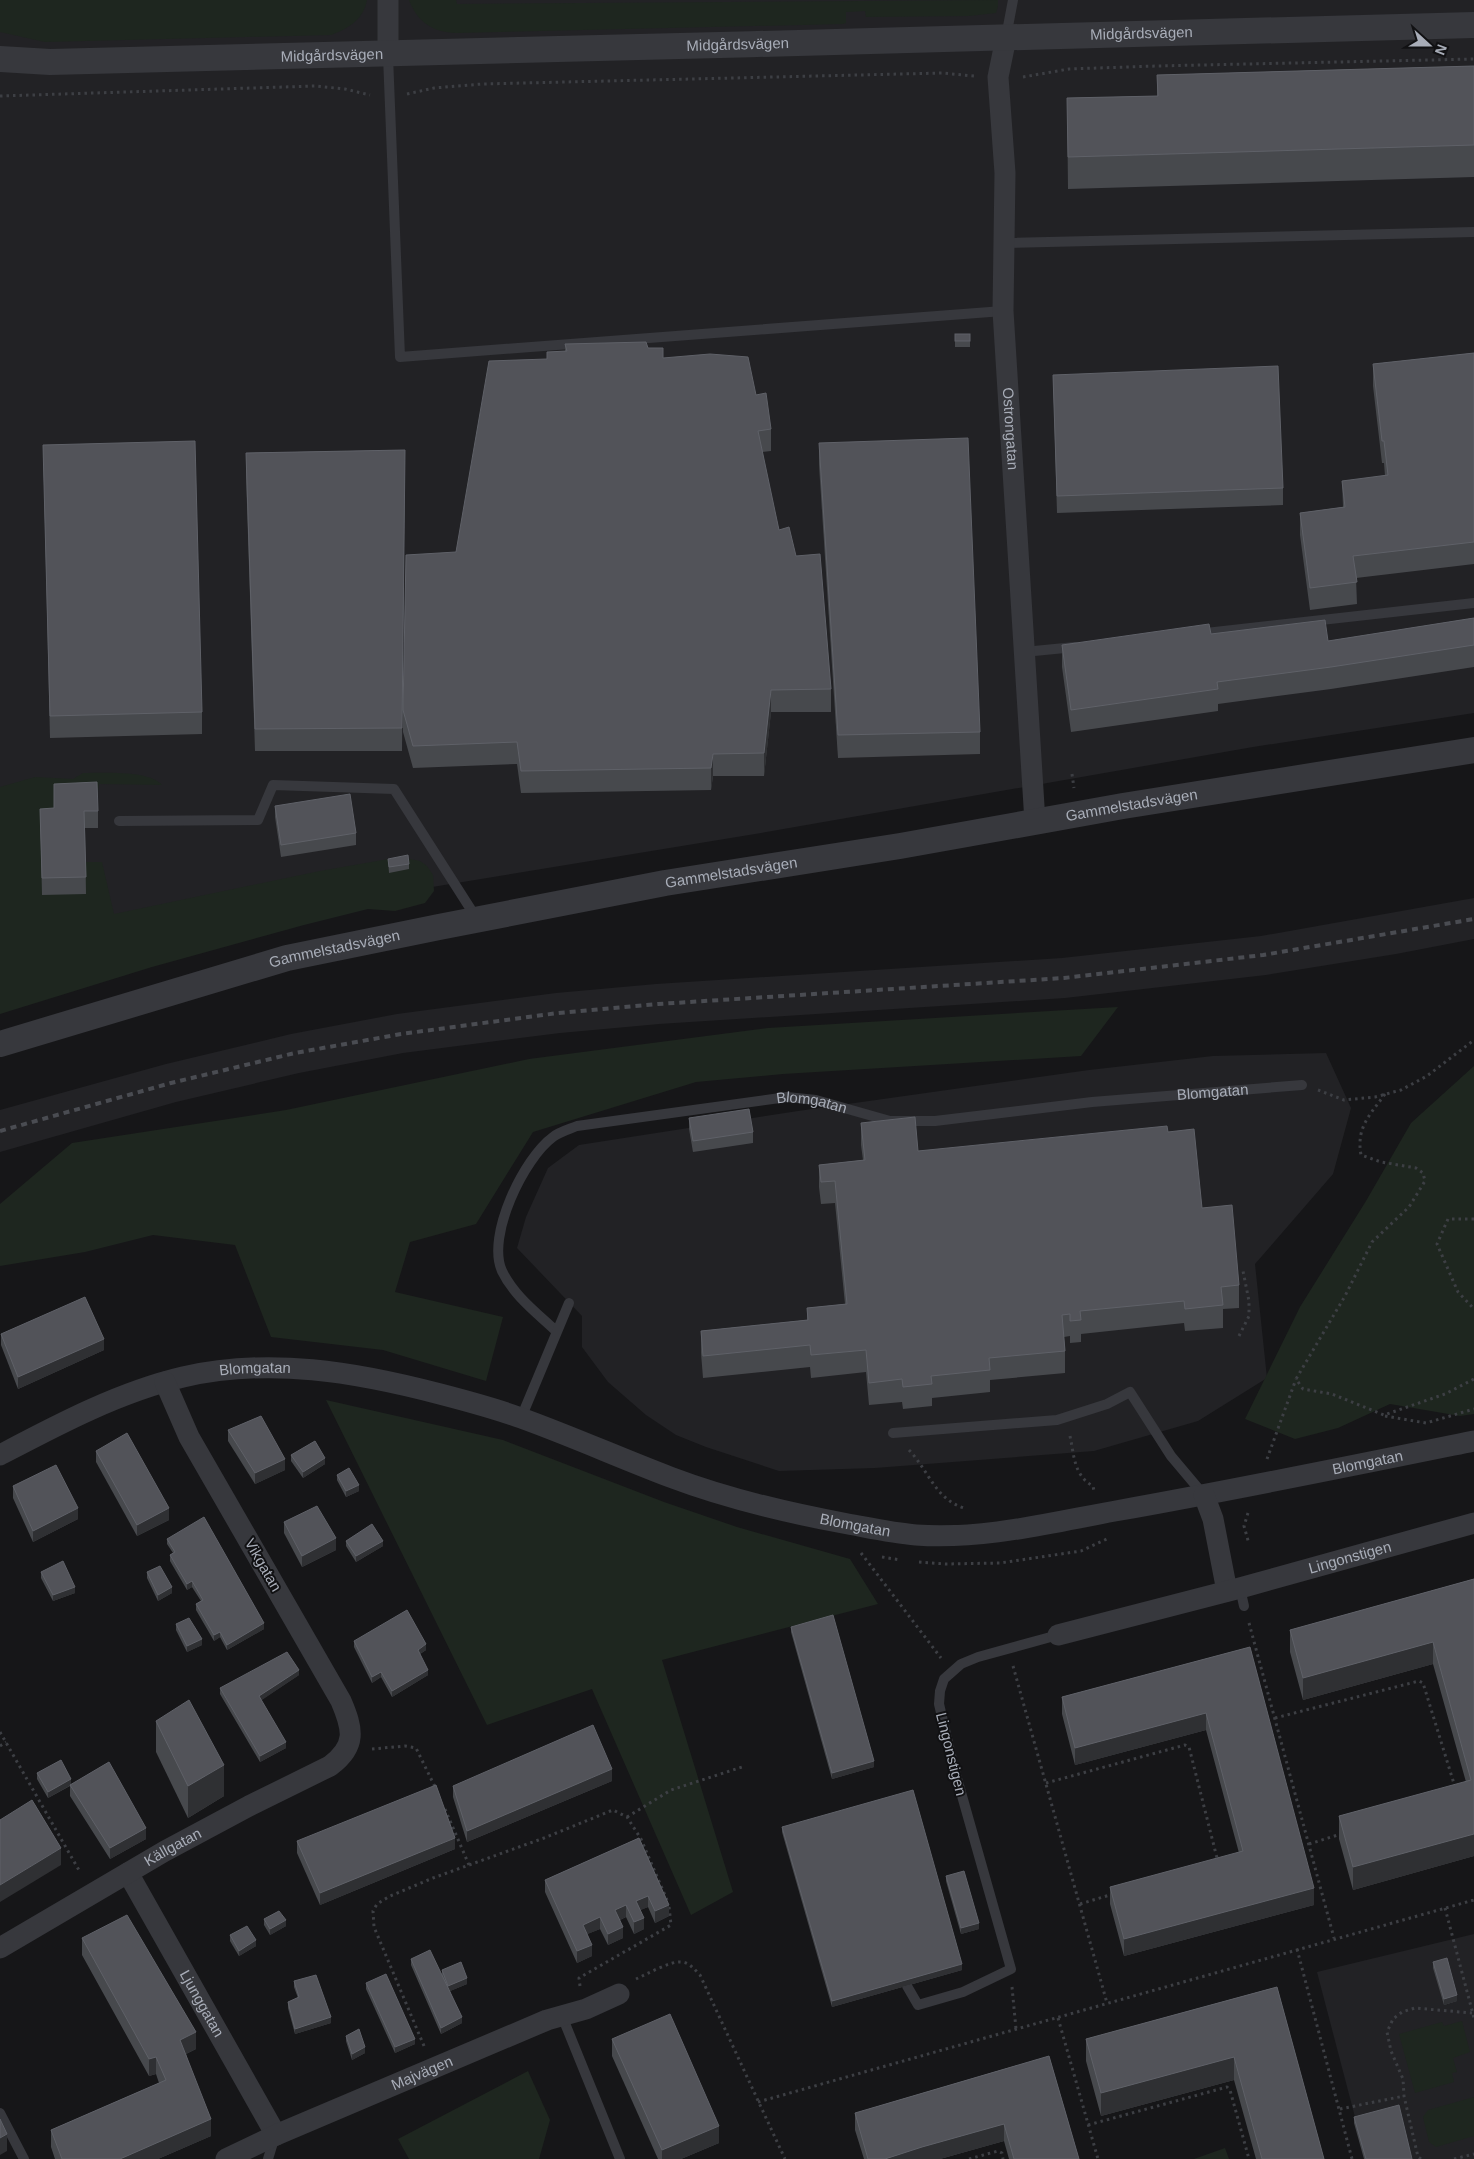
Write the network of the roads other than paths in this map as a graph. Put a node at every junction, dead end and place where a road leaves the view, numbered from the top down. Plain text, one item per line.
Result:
1 (388, 0) edge
2 (1013, 0) edge
3 (1474, 25) edge
4 (1006, 38) junction
5 (388, 54) junction
6 (0, 59) edge
7 (1474, 232) edge
8 (1004, 243) junction
9 (1003, 311) junction
10 (1474, 603) edge
11 (1190, 635) edge
12 (1083, 646) edge
13 (1024, 652) junction
14 (1474, 750) edge
15 (119, 821) dead end
16 (1035, 822) junction
17 (478, 919) junction
18 (0, 1044) edge
19 (1302, 1085) road end
20 (569, 1303) dead end
21 (556, 1331) junction
22 (165, 1382) junction
23 (521, 1418) junction
24 (893, 1433) road end
25 (1474, 1441) edge
26 (0, 1455) edge
27 (1204, 1495) junction
28 (1474, 1523) edge
29 (1237, 1595) junction
30 (1058, 1635) joint
31 (356, 1749) joint
32 (128, 1873) junction
33 (0, 1948) edge
34 (907, 1986) edge
35 (619, 1994) road end
36 (562, 2016) junction
37 (0, 2113) edge
38 (276, 2135) junction
39 (24, 2159) edge
40 (226, 2159) edge
41 (268, 2159) edge
42 (620, 2159) edge

1 - 5 street
2 - 4 lane
3 - 4 street, Midgårdsvägen
4 - 5 street, Midgårdsvägen
4 - 8 street, Ostrongatan
5 - 6 street, Midgårdsvägen
5 - 9 lane
7 - 8 lane
8 - 9 street, Ostrongatan
9 - 13 street, Ostrongatan
10 - 11 lane
12 - 13 lane
13 - 16 street, Ostrongatan
14 - 16 street, Gammelstadsvägen
15 - 17 lane
16 - 17 street, Gammelstadsvägen
17 - 18 street, Gammelstadsvägen
19 - 21 lane, Blomgatan
20 - 21 lane
21 - 23 lane
22 - 23 street, Blomgatan
22 - 26 street, Blomgatan
22 - 31 street, Vikgatan
23 - 27 street, Blomgatan
24 - 27 lane
25 - 27 street, Blomgatan
27 - 29 street
28 - 29 street, Lingonstigen
29 - 30 street, Lingonstigen
30 - 34 lane, Lingonstigen
31 - 32 street, Källgatan
32 - 33 street, Källgatan
32 - 38 street, Ljunggatan
35 - 36 street, Majvägen
36 - 38 street, Majvägen
36 - 42 lane
37 - 39 lane
38 - 40 street, Majvägen
38 - 41 lane

